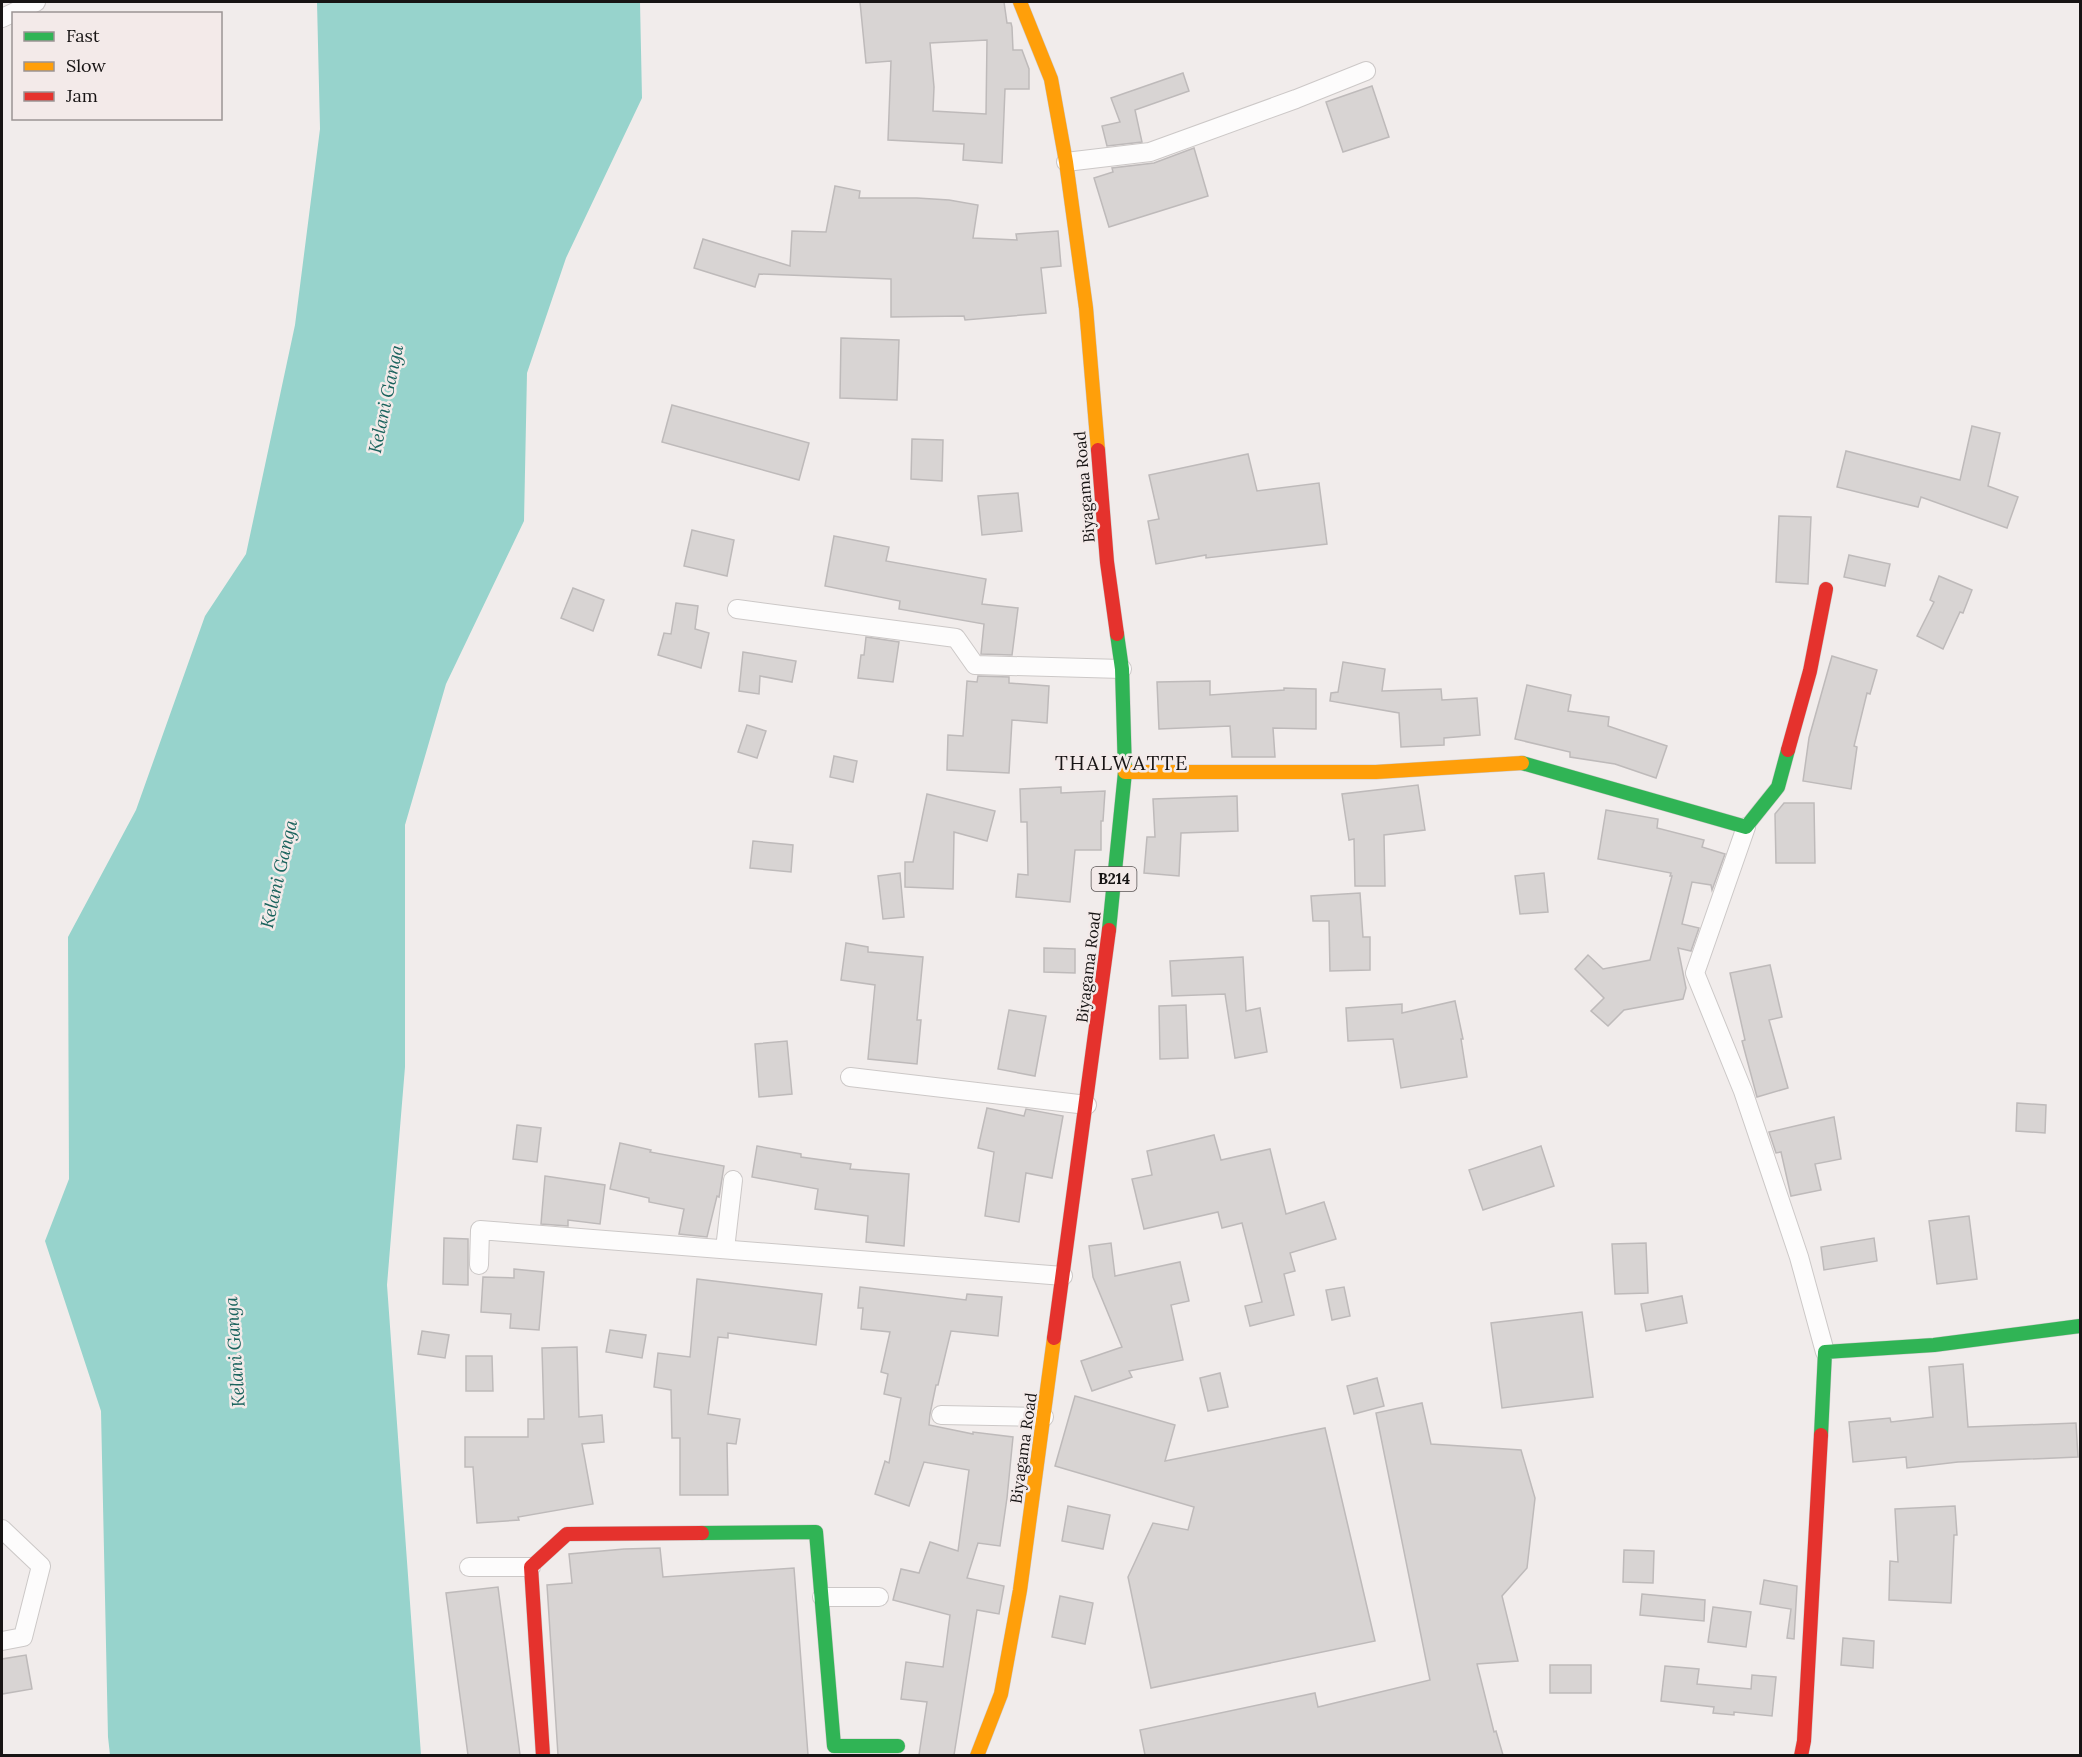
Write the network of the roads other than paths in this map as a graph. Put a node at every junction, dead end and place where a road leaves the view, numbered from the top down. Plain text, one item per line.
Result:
1 (36, 2) edge
2 (1020, 2) edge
3 (15, 12) edge
4 (1366, 71) dead end
5 (1066, 162) junction
6 (1826, 589) dead end
7 (737, 609) dead end
8 (1122, 669) junction
9 (1125, 772) junction
10 (1746, 827) junction
11 (850, 1077) dead end
12 (1087, 1105) junction
13 (733, 1180) dead end
14 (725, 1250) junction
15 (479, 1265) dead end
16 (1063, 1276) junction
17 (2080, 1326) edge
18 (1825, 1352) junction
19 (941, 1415) dead end
20 (1044, 1417) junction
21 (2, 1529) edge
22 (470, 1567) dead end
23 (531, 1567) junction
24 (822, 1597) junction
25 (879, 1597) dead end
26 (2, 1641) edge
27 (898, 1746) dead end
28 (543, 1755) edge
29 (977, 1755) edge
30 (1801, 1755) edge

1 - 3 street
2 - 5 street, Biyagama Road / B214
4 - 5 street
5 - 8 street, Biyagama Road / B214
6 - 10 street
7 - 8 street
8 - 9 street, Biyagama Road / B214
9 - 10 street
9 - 12 street, Biyagama Road / B214
10 - 18 street
11 - 12 street
12 - 16 street, Biyagama Road / B214
13 - 14 street
14 - 15 street
14 - 16 street
16 - 20 street, Biyagama Road / B214
17 - 18 street
18 - 30 street
19 - 20 street
20 - 29 street, Biyagama Road / B214
21 - 26 street
22 - 23 street
23 - 24 street
23 - 28 street
24 - 25 street
24 - 27 street

